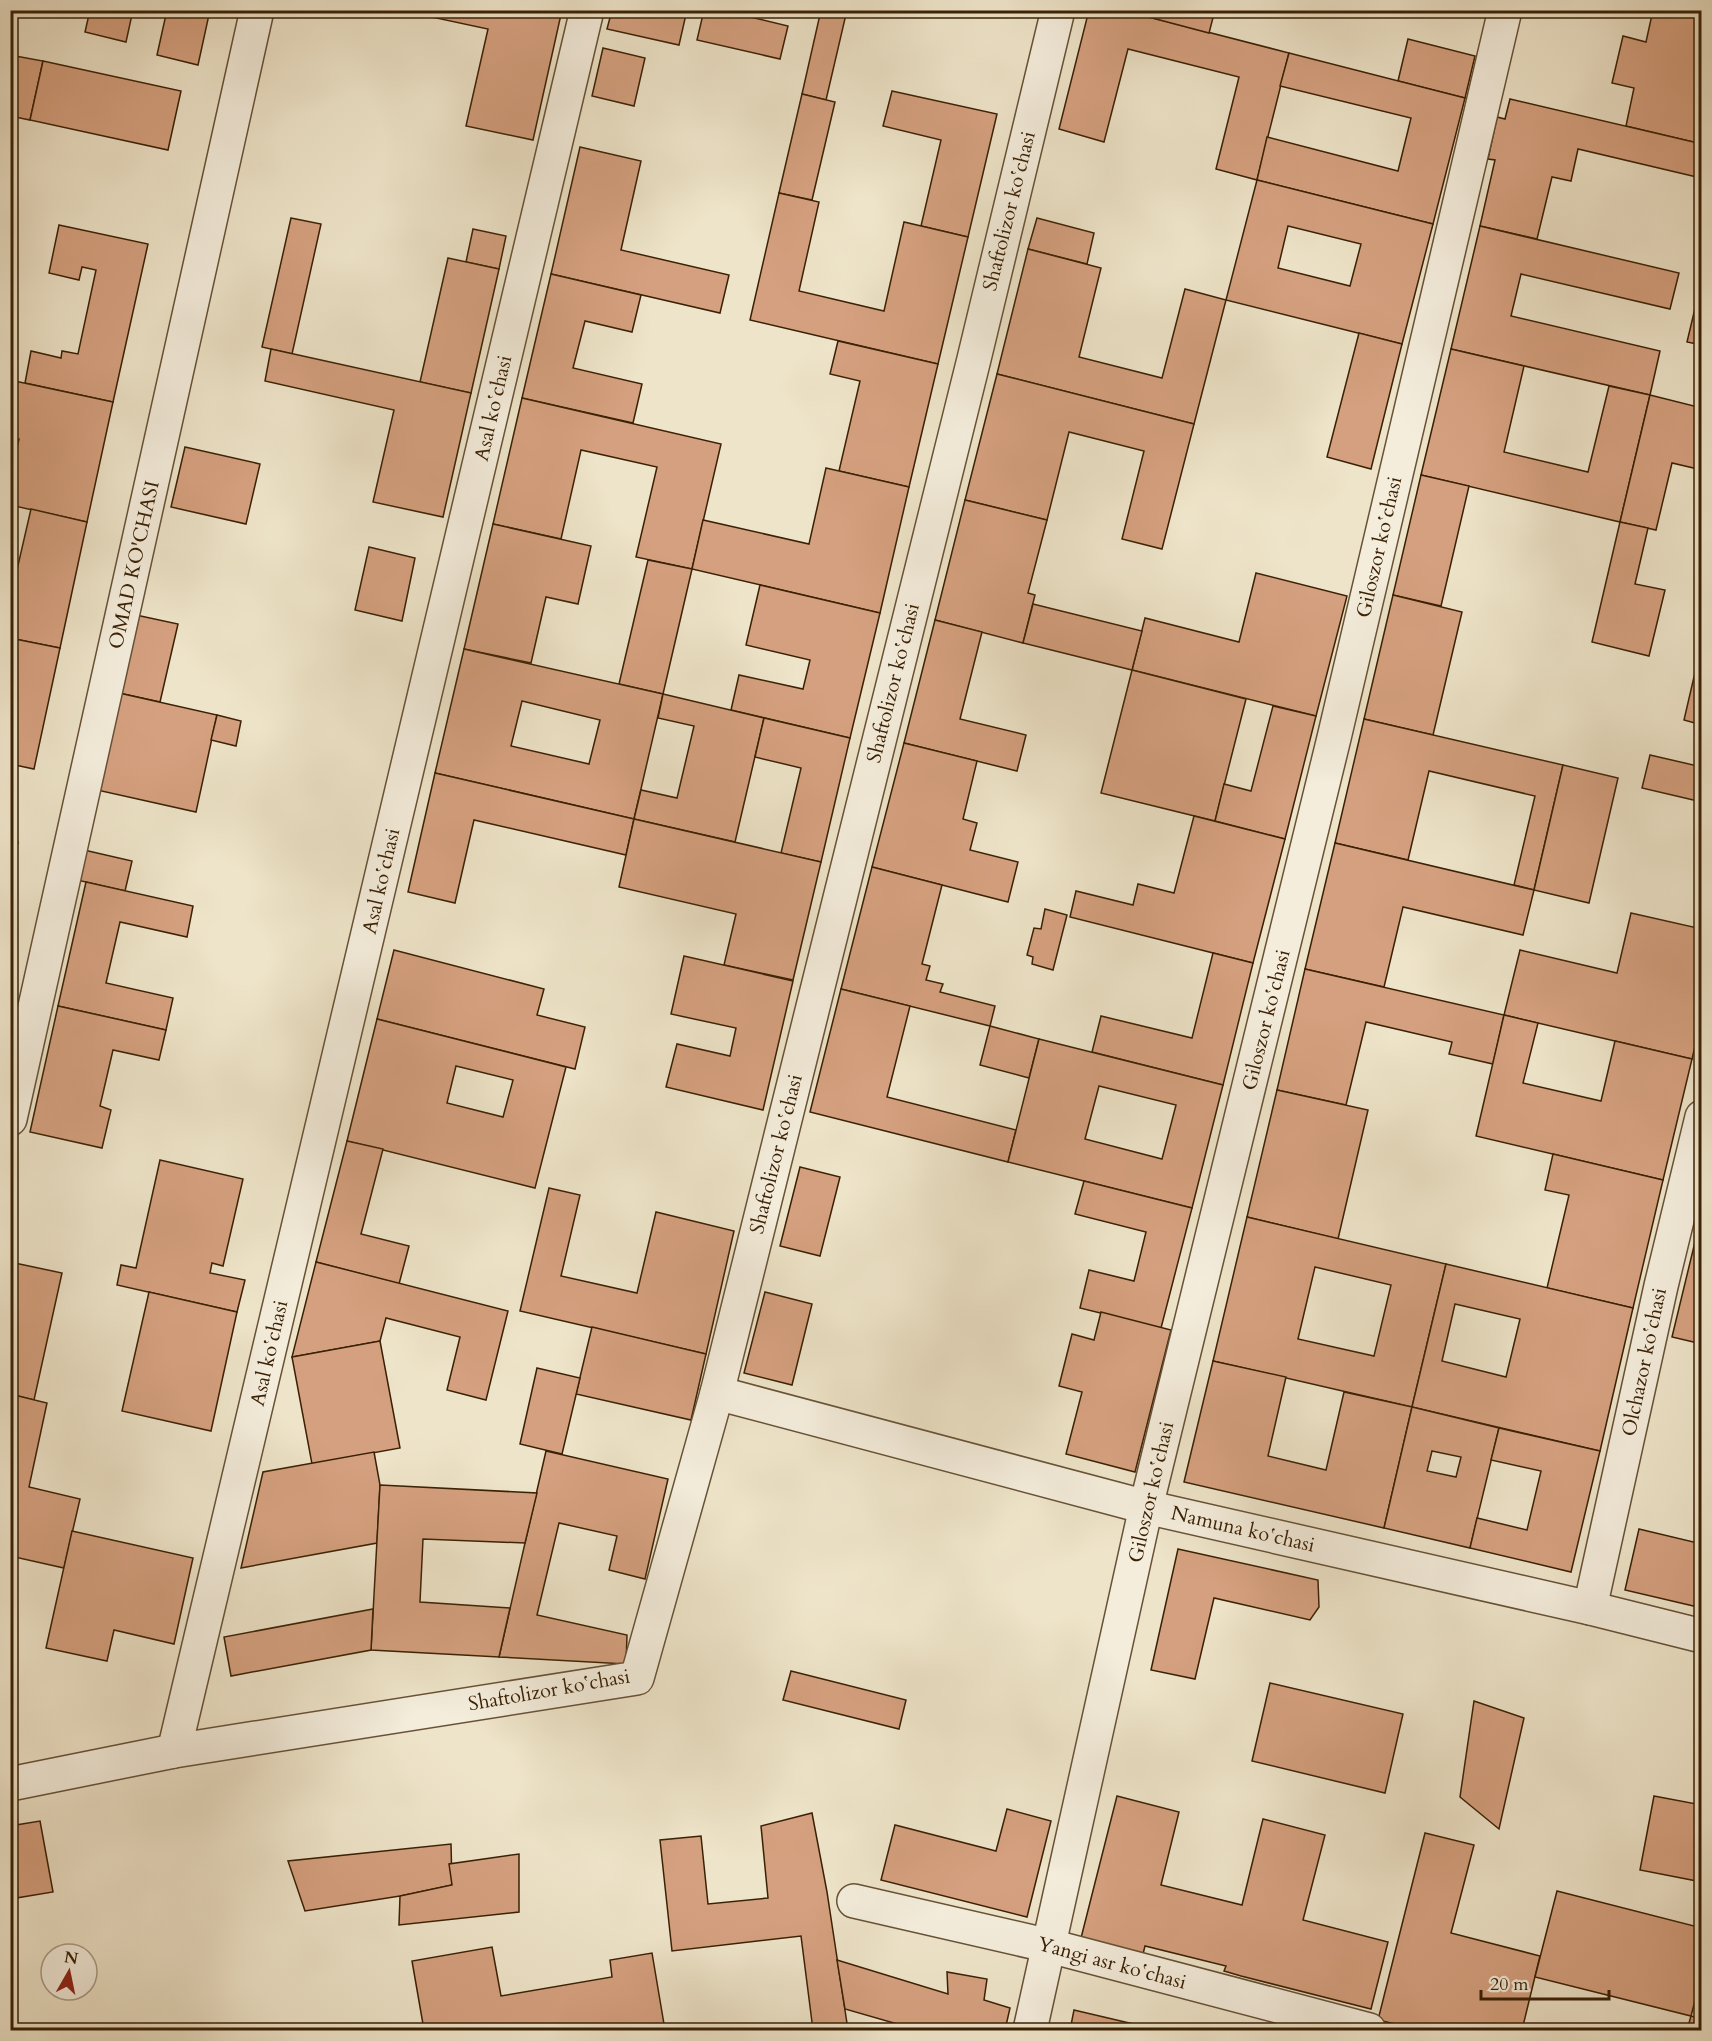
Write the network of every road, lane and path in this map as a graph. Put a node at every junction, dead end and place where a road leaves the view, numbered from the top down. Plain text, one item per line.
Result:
1 (257, 10) edge
2 (587, 10) edge
3 (1058, 10) edge
4 (1505, 10) edge
5 (1701, 1117) edge
6 (10, 1119) edge
7 (717, 1393) junction
8 (1146, 1507) junction
9 (1590, 1608) junction
10 (1701, 1636) edge
11 (174, 1750) junction
12 (10, 1784) edge
13 (854, 1901) dead end
14 (1050, 1946) junction
15 (1030, 2031) edge
16 (1369, 2031) edge

1 - 6 street, OMAD KO'CHASI
2 - 11 street, Asal koʻchasi
3 - 7 street, Shaftolizor koʻchasi
4 - 8 street, Giloszor koʻchasi
5 - 9 street, Olchazor koʻchasi
7 - 8 street, Namuna koʻchasi
7 - 11 street, Shaftolizor koʻchasi
8 - 9 street, Namuna koʻchasi
8 - 14 street, Giloszor koʻchasi
9 - 10 street, Namuna koʻchasi
11 - 12 street, Shaftolizor koʻchasi
13 - 14 street, Yangi asr koʻchasi
14 - 15 street, Giloszor koʻchasi
14 - 16 street, Yangi asr koʻchasi

